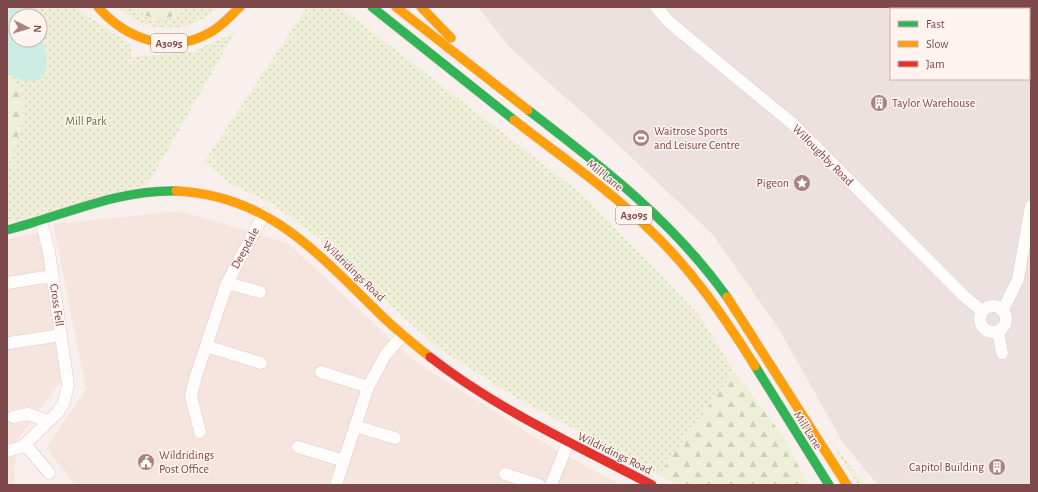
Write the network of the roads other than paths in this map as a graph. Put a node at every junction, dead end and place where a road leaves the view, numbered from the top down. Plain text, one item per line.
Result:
1 (98, 7) edge
2 (240, 7) edge
3 (372, 7) edge
4 (396, 7) edge
5 (421, 7) edge
6 (656, 7) edge
7 (484, 75) junction
8 (1031, 206) edge
9 (264, 214) junction
10 (41, 221) junction
11 (7, 230) edge
12 (52, 276) junction
13 (7, 283) edge
14 (227, 283) junction
15 (260, 292) dead end
16 (1003, 310) junction
17 (982, 311) junction
18 (998, 331) junction
19 (61, 335) junction
20 (402, 336) junction
21 (9, 343) dead end
22 (206, 346) junction
23 (1002, 353) dead end
24 (261, 363) dead end
25 (321, 372) dead end
26 (368, 387) junction
27 (13, 417) dead end
28 (48, 421) junction
29 (356, 426) junction
30 (200, 432) dead end
31 (395, 438) dead end
32 (568, 443) junction
33 (25, 444) junction
34 (298, 447) dead end
35 (7, 451) edge
36 (808, 453) junction
37 (344, 461) junction
38 (49, 474) dead end
39 (505, 474) dead end
40 (336, 485) edge
41 (539, 485) edge
42 (551, 485) edge
43 (652, 485) edge
44 (823, 485) edge
45 (830, 485) edge
46 (847, 485) edge

1 - 2 main road, A3095
3 - 36 main road, Mill Lane / A3095
4 - 7 main road, Mill Lane / A3095
5 - 7 main road, A3095
6 - 17 street, Willoughby Road
7 - 46 main road, Mill Lane / A3095
8 - 16 street
9 - 10 main road, Wildridings Road
9 - 14 street, Deepdale
9 - 20 main road, Wildridings Road
10 - 11 main road, Wildridings Road
10 - 12 street, Cross Fell
12 - 13 street, Cross Fell
12 - 19 street, Cross Fell
14 - 15 street, Deepdale
14 - 22 street, Deepdale
16 - 17 street
16 - 18 street
17 - 18 street
18 - 23 street
19 - 21 street, Cross Fell
19 - 28 street, Cross Fell
20 - 26 street
20 - 32 main road, Wildridings Road
22 - 24 street
22 - 30 street, Deepdale
25 - 26 street
26 - 29 street
27 - 28 street
28 - 33 street, Cross Fell
29 - 31 street
29 - 37 street
32 - 42 street
32 - 43 main road, Wildridings Road
33 - 35 street, Cross Fell
33 - 38 street
34 - 37 street
36 - 44 main road
36 - 45 main road, Mill Lane / A3095
37 - 40 street
39 - 41 street

